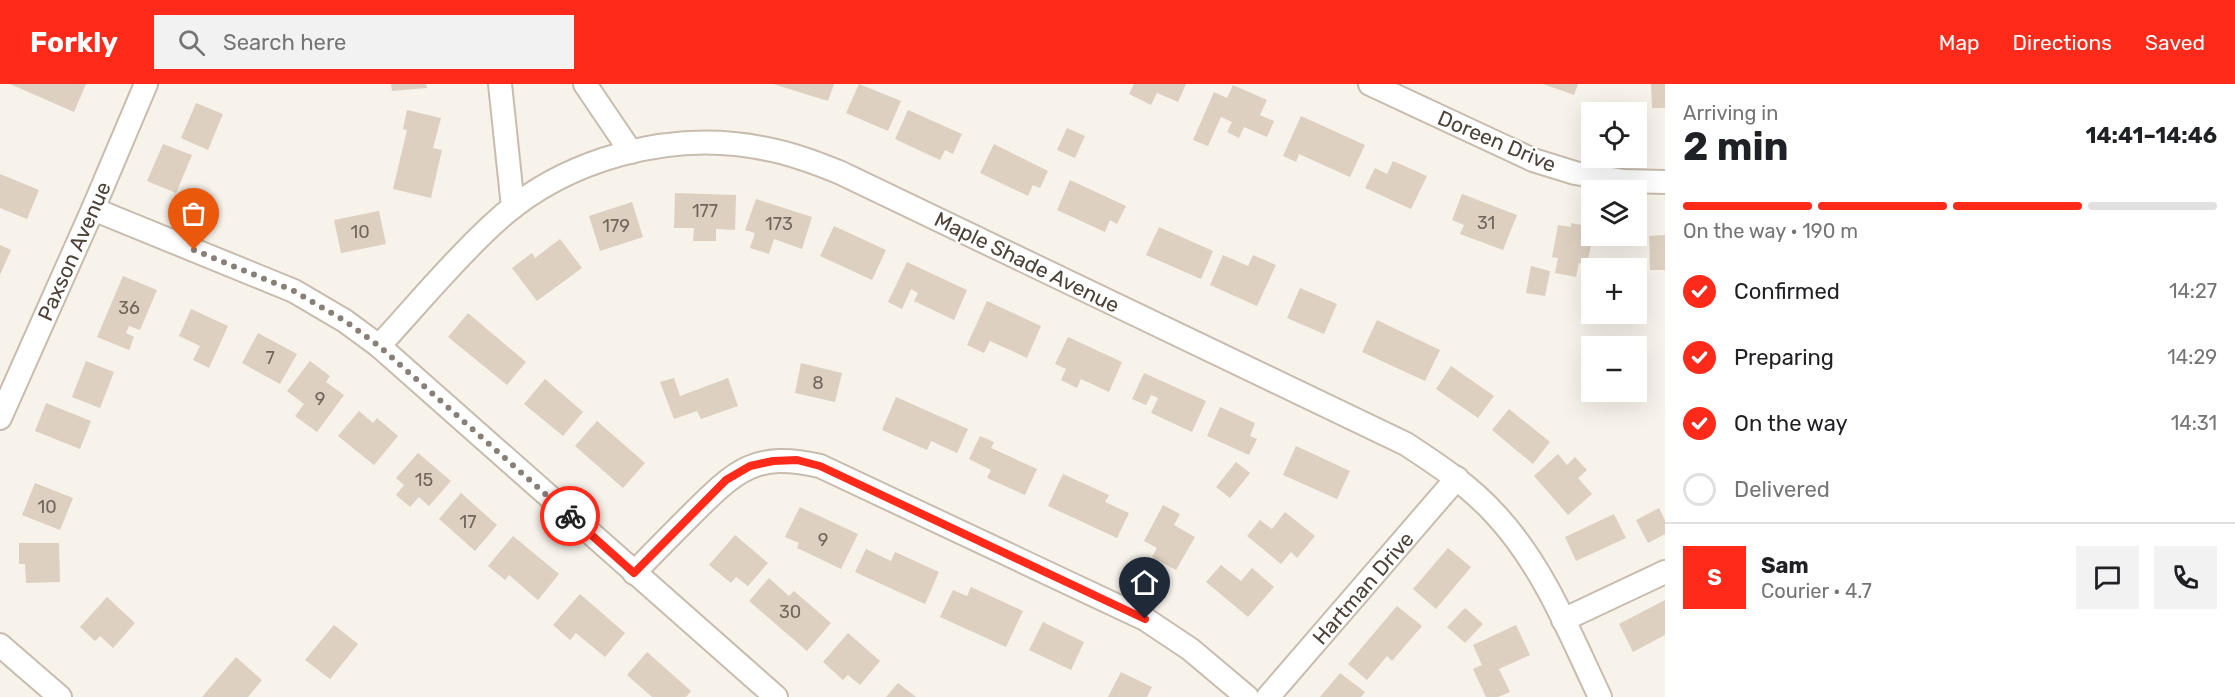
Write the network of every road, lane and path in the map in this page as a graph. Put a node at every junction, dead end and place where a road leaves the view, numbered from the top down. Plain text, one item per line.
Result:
1 (146, 84) edge
2 (500, 84) edge
3 (585, 84) edge
4 (1370, 84) edge
5 (631, 152) junction
6 (1665, 182) edge
7 (513, 207) junction
8 (93, 209) junction
9 (379, 346) junction
10 (0, 418) edge
11 (1457, 478) junction
12 (634, 573) junction
13 (1665, 573) edge
14 (1563, 620) junction
15 (0, 645) edge
16 (0, 664) edge
17 (26, 668) junction
18 (60, 697) edge
19 (776, 697) edge
20 (1247, 697) edge
21 (1268, 697) edge
22 (1600, 697) edge

1 - 8 street, Paxson Avenue
2 - 7 street
3 - 5 street
4 - 6 street, Doreen Drive
5 - 7 street, Maple Shade Avenue
5 - 11 street, Maple Shade Avenue
7 - 9 street, Maple Shade Avenue
8 - 9 street
8 - 10 street, Paxson Avenue
9 - 12 street
11 - 14 street, Maple Shade Avenue
11 - 21 street, Hartman Drive
12 - 19 street
12 - 20 street
13 - 14 street
14 - 22 street, Maple Shade Avenue
15 - 17 street
16 - 17 street
17 - 18 street

